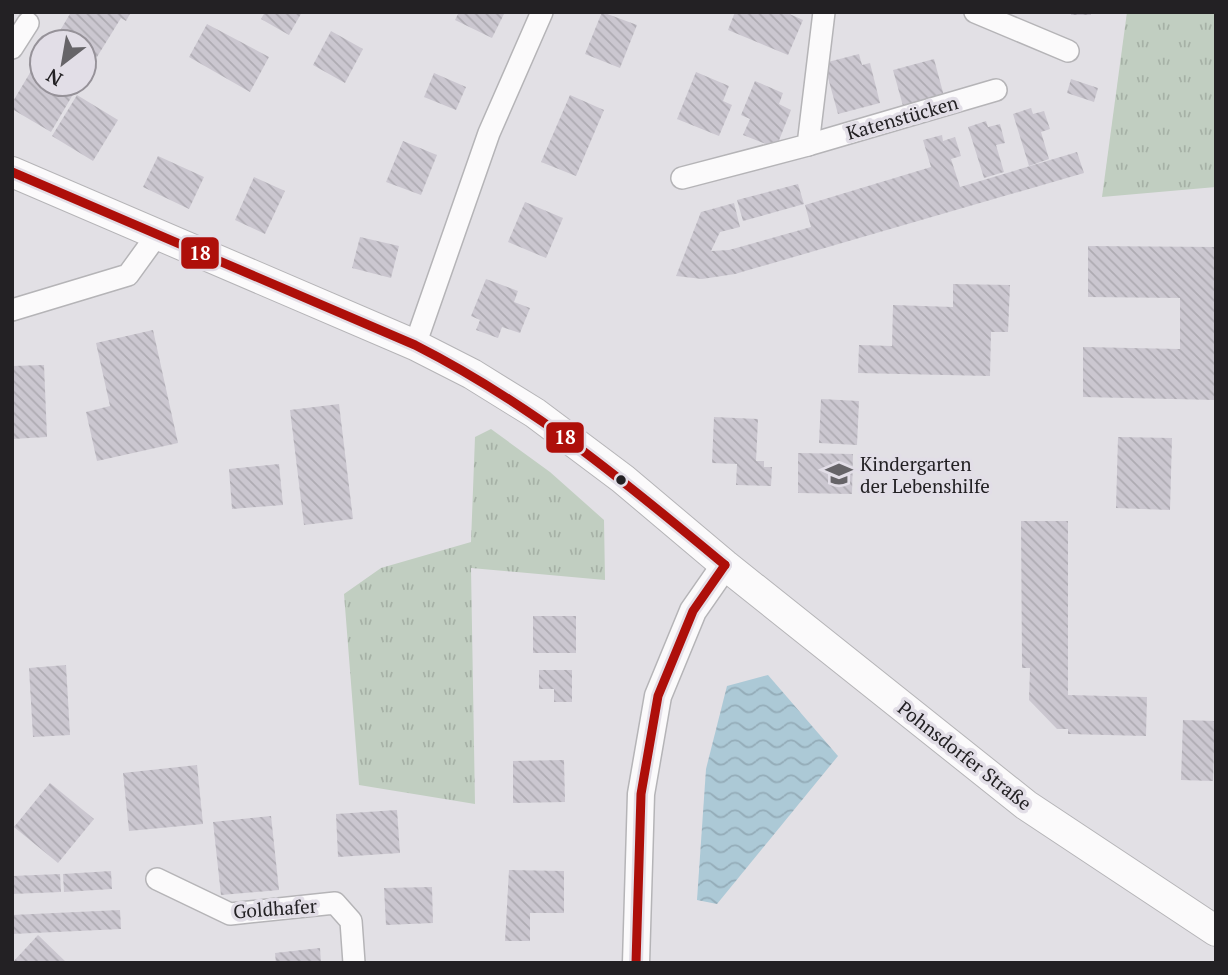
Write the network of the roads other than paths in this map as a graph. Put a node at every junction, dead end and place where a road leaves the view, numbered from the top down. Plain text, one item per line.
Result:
1 (542, 12) edge
2 (824, 12) edge
3 (975, 12) edge
4 (28, 23) dead end
5 (12, 48) edge
6 (1068, 51) dead end
7 (996, 90) dead end
8 (808, 145) junction
9 (12, 172) edge
10 (682, 178) dead end
11 (157, 235) junction
12 (12, 310) edge
13 (415, 345) junction
14 (725, 565) junction
15 (157, 879) dead end
16 (1216, 930) edge
17 (354, 963) edge
18 (636, 963) edge

1 - 13 street
2 - 8 street
3 - 6 street
4 - 5 street
7 - 8 street, Katenstücken
8 - 10 street, Katenstücken
9 - 11 main road, Pohnsdorfer Straße
11 - 12 street
11 - 13 main road, Pohnsdorfer Straße
13 - 14 main road, Pohnsdorfer Straße
14 - 16 main road, Pohnsdorfer Straße
14 - 18 street
15 - 17 street, Goldhafer

